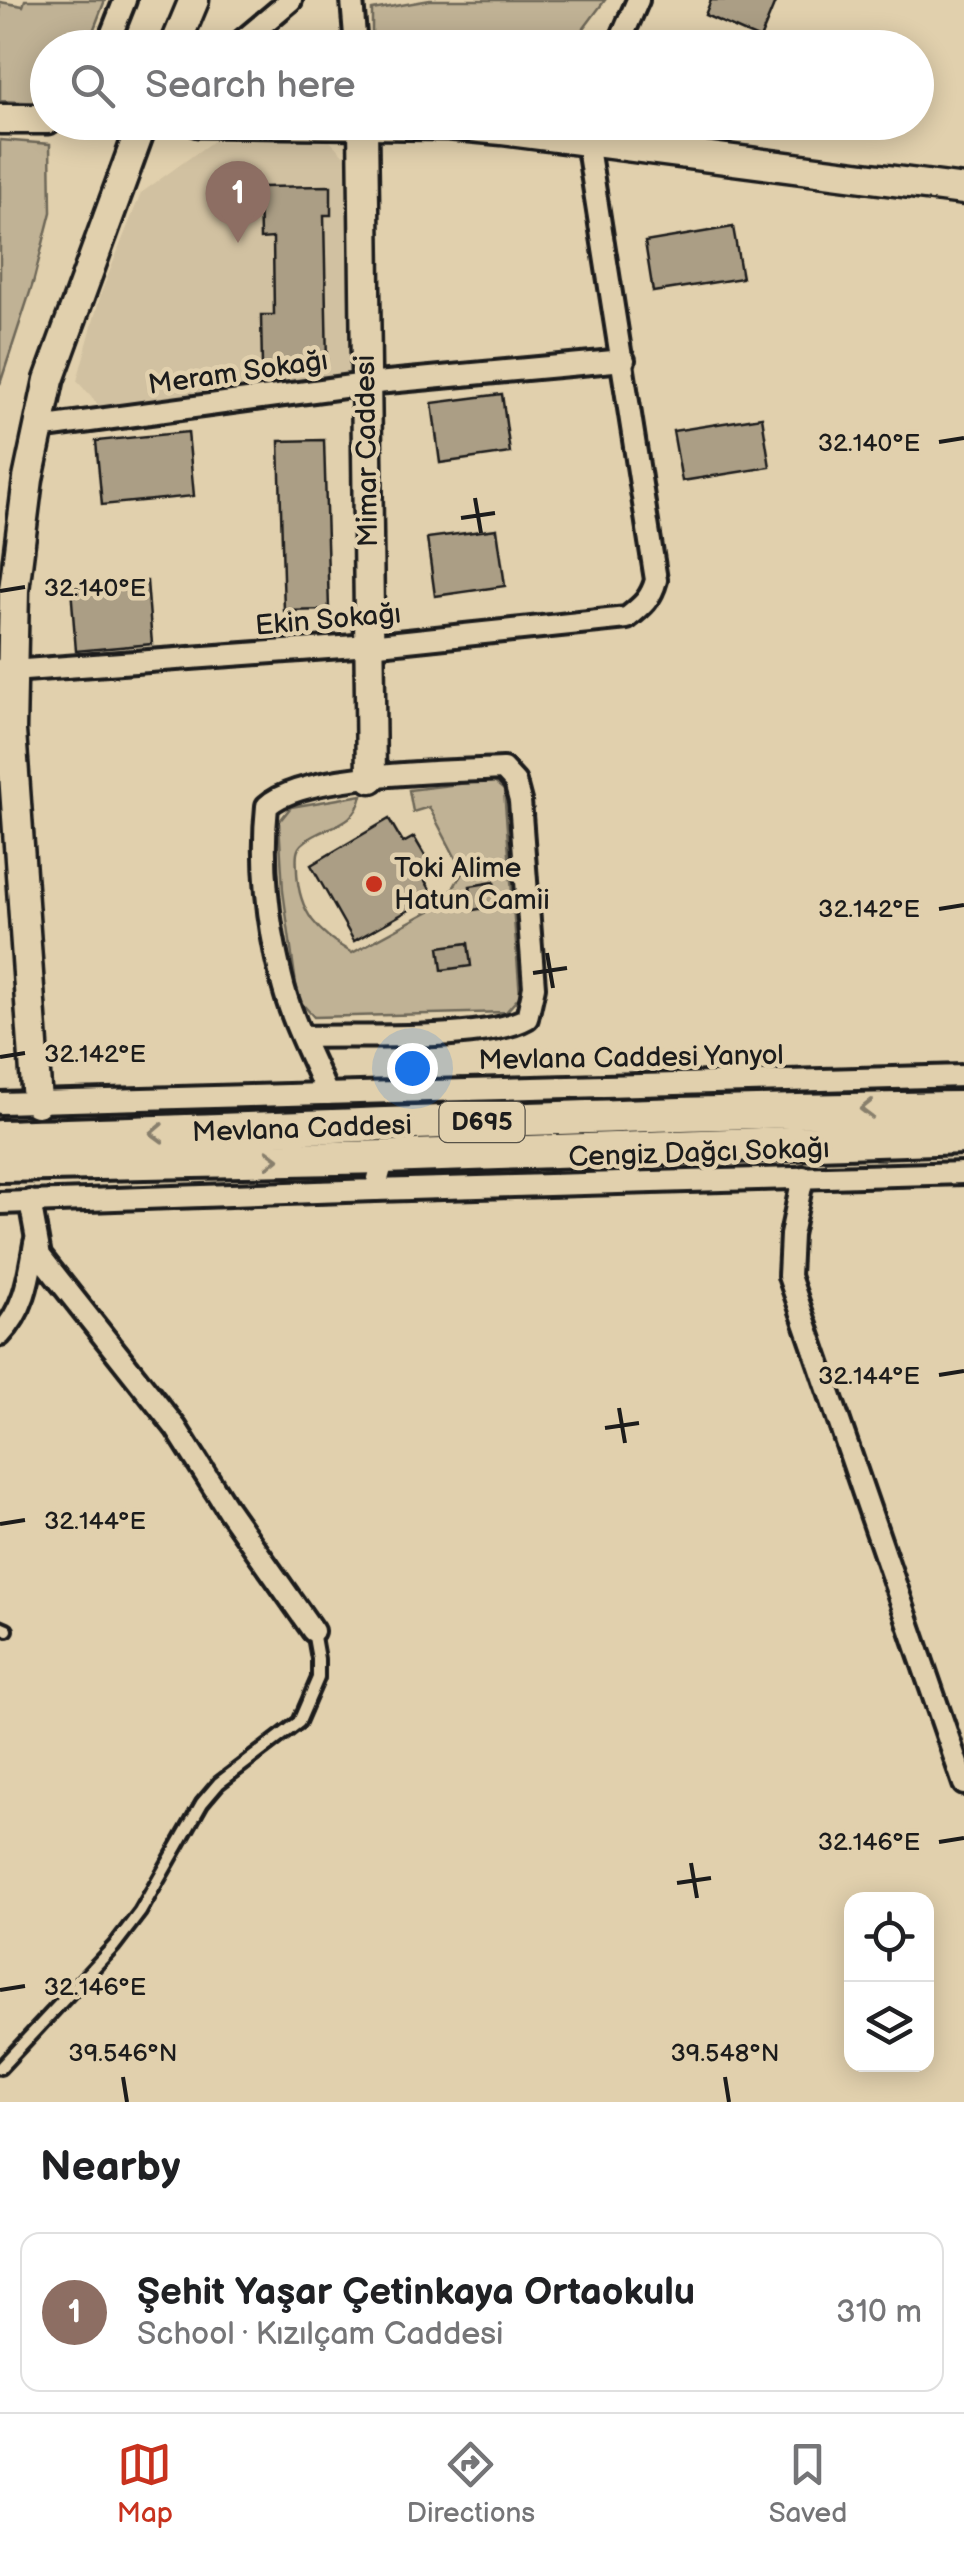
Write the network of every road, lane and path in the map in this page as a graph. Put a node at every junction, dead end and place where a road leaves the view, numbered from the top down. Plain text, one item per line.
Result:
1 (125, 0) edge
2 (194, 0) edge
3 (291, 0) edge
4 (352, 0) edge
5 (638, 0) edge
6 (113, 30) edge
7 (182, 30) edge
8 (255, 30) edge
9 (354, 30) edge
10 (625, 30) edge
11 (0, 119) edge
12 (30, 119) edge
13 (136, 140) edge
14 (362, 140) edge
15 (591, 140) edge
16 (642, 140) edge
17 (964, 190) edge
18 (624, 360) junction
19 (366, 384) junction
20 (38, 428) junction
21 (369, 645) junction
22 (5, 670) edge
23 (371, 778) junction
24 (302, 1037) junction
25 (964, 1076) edge
26 (327, 1094) junction
27 (37, 1102) junction
28 (0, 1103) edge
29 (964, 1108) edge
30 (0, 1137) edge
31 (964, 1137) edge
32 (384, 1157) junction
33 (0, 1165) edge
34 (964, 1174) edge
35 (803, 1177) junction
36 (375, 1190) junction
37 (30, 1201) junction
38 (0, 1204) edge
39 (35, 1241) junction
40 (0, 1335) edge
41 (314, 1632) joint
42 (964, 1784) edge
43 (0, 2068) edge

1 - 6 street
2 - 7 street
3 - 8 street
4 - 9 street
5 - 10 street
11 - 12 street
13 - 20 street
14 - 19 street, Mimar Caddesi
15 - 18 street
16 - 17 street
18 - 19 street, Meram Sokağı
18 - 21 street, Ekin Sokağı
19 - 20 street, Meram Sokağı
19 - 21 street, Mimar Caddesi
20 - 22 street
21 - 22 street, Ekin Sokağı
21 - 23 street, Mimar Caddesi
22 - 27 street
23 - 24 street
23 - 24 street
24 - 26 street
25 - 26 street, Mevlana Caddesi Yanyol
26 - 27 street, Mevlana Caddesi Yanyol
27 - 28 street, Mevlana Caddesi Yanyol
29 -> 30 main road, Mevlana Caddesi / D695
31 - 32 main road, Mevlana Caddesi / D695
33 -> 32 main road, Mevlana Caddesi / D695
32 - 36 street
34 - 35 street, Cengiz Dağcı Sokağı
35 - 36 street, Cengiz Dağcı Sokağı
35 - 42 street
36 - 37 street, Cengiz Dağcı Sokağı
37 - 38 street, Cengiz Dağcı Sokağı
37 - 39 street
39 - 40 street
39 - 41 street
41 - 43 lane

